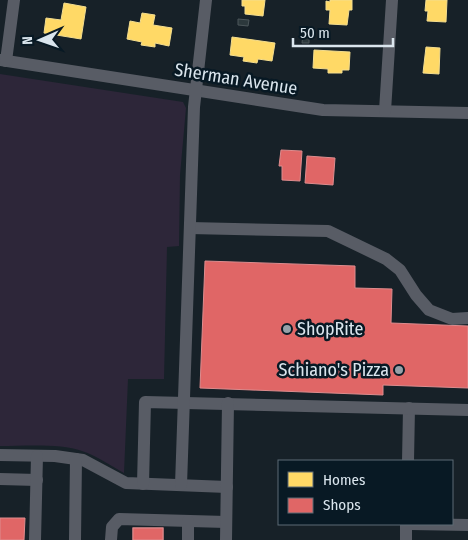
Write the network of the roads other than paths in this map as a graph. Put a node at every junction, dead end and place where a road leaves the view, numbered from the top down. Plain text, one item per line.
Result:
1 (14, 0) edge
2 (206, 0) edge
3 (392, 0) edge
4 (3, 60) edge
5 (197, 90) junction
6 (385, 111) junction
7 (468, 113) edge
8 (190, 228) junction
9 (468, 318) edge
10 (184, 402) junction
11 (228, 403) junction
12 (409, 408) junction
13 (468, 410) edge
14 (0, 455) edge
15 (37, 456) junction
16 (76, 459) junction
17 (408, 460) edge
18 (0, 479) edge
19 (37, 480) junction
20 (144, 484) junction
21 (181, 485) junction
22 (227, 487) junction
23 (188, 521) junction
24 (226, 522) junction
25 (406, 525) edge
26 (453, 525) edge
27 (468, 525) edge
28 (35, 540) edge
29 (74, 540) edge
30 (112, 540) edge
31 (188, 540) edge
32 (226, 540) edge
33 (406, 540) edge

1 - 4 street
2 - 5 street
3 - 6 street
4 - 5 street, Sherman Avenue
5 - 6 street, Sherman Avenue
5 - 8 street
6 - 7 street, Sherman Avenue
8 - 9 street
8 - 10 street
10 - 11 street
10 - 20 street
10 - 21 street
11 - 12 street
11 - 22 street
12 - 13 street
12 - 17 street
14 - 15 street
15 - 16 street
15 - 19 street
16 - 20 street
16 - 29 street
18 - 19 street
19 - 28 street
20 - 21 street
21 - 22 street
22 - 24 street
23 - 24 street
23 - 30 street
23 - 31 street
24 - 32 street
25 - 33 street
26 - 27 street

